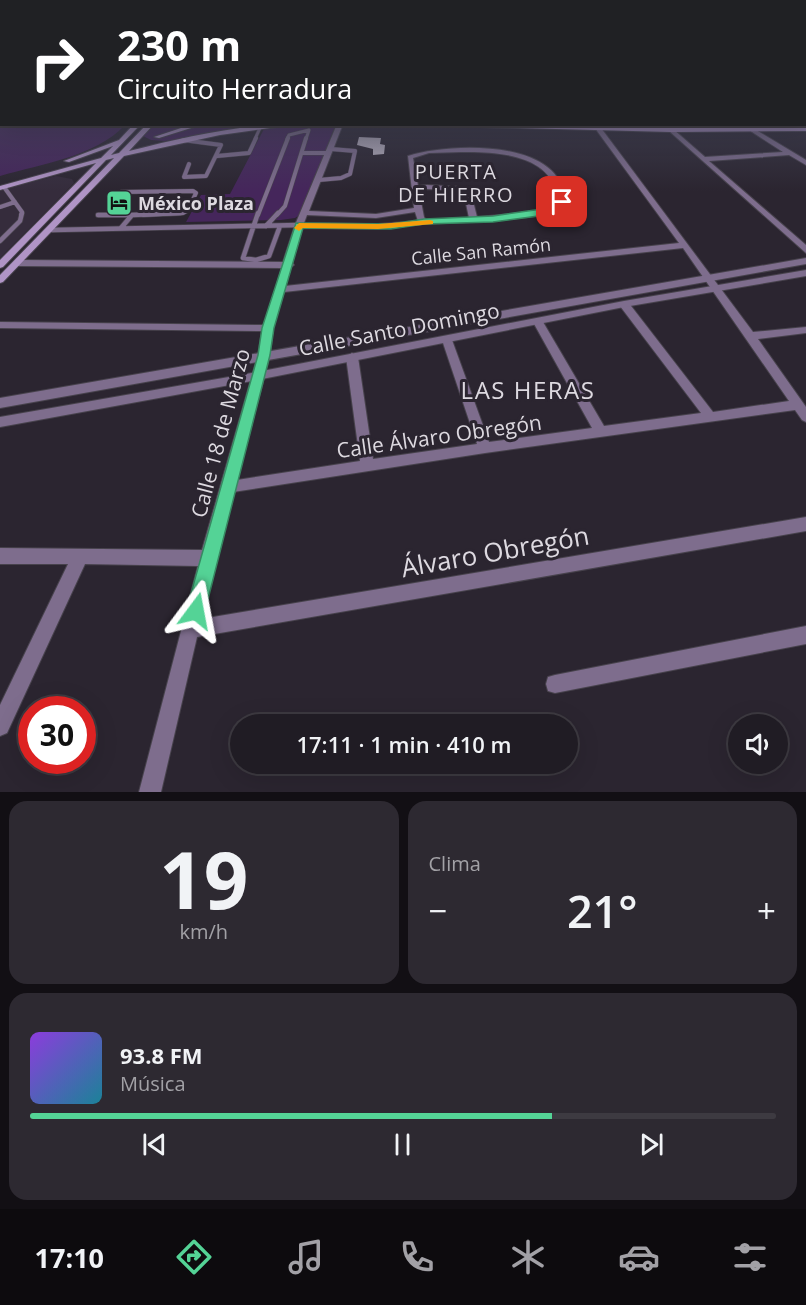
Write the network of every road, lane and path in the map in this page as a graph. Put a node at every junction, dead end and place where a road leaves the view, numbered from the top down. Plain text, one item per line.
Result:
1 (136, 126) edge
2 (150, 126) edge
3 (195, 126) edge
4 (278, 126) edge
5 (300, 126) edge
6 (339, 126) edge
7 (519, 126) edge
8 (668, 126) edge
9 (597, 127) edge
10 (260, 128) junction
11 (751, 129) junction
12 (806, 129) edge
13 (309, 130) junction
14 (166, 135) junction
15 (127, 136) junction
16 (141, 139) junction
17 (182, 140) junction
18 (154, 142) junction
19 (162, 144) junction
20 (118, 151) junction
21 (330, 151) junction
22 (303, 153) junction
23 (790, 153) junction
24 (217, 156) junction
25 (105, 159) junction
26 (704, 159) junction
27 (806, 163) edge
28 (189, 164) dead end
29 (52, 170) junction
30 (84, 180) junction
31 (319, 180) junction
32 (1, 185) edge
33 (416, 189) junction
34 (121, 192) dead end
35 (9, 194) junction
36 (0, 197) edge
37 (15, 202) junction
38 (0, 207) edge
39 (418, 209) junction
40 (261, 210) junction
41 (278, 213) junction
42 (98, 215) dead end
43 (132, 215) junction
44 (303, 219) junction
45 (472, 220) junction
46 (424, 222) junction
47 (253, 226) junction
48 (266, 226) junction
49 (280, 226) junction
50 (121, 228) junction
51 (52, 230) junction
52 (8, 232) junction
53 (0, 234) edge
54 (0, 241) edge
55 (683, 245) junction
56 (806, 250) edge
57 (4, 256) edge
58 (806, 261) edge
59 (18, 262) junction
60 (0, 264) edge
61 (289, 265) junction
62 (806, 273) edge
63 (709, 277) junction
64 (0, 280) edge
65 (717, 288) junction
66 (282, 289) junction
67 (624, 304) junction
68 (538, 322) junction
69 (0, 325) edge
70 (268, 328) junction
71 (806, 330) edge
72 (750, 336) junction
73 (447, 340) junction
74 (264, 355) junction
75 (351, 357) junction
76 (257, 376) junction
77 (41, 395) junction
78 (0, 402) edge
79 (797, 405) junction
80 (34, 416) junction
81 (806, 417) edge
82 (711, 418) junction
83 (0, 422) edge
84 (601, 432) junction
85 (485, 448) junction
86 (367, 466) junction
87 (229, 487) junction
88 (806, 524) edge
89 (0, 556) edge
90 (80, 557) junction
91 (208, 558) junction
92 (192, 629) junction
93 (806, 635) edge
94 (555, 684) dead end
95 (0, 726) edge
96 (150, 792) edge

1 - 15 main road
2 - 16 main road
3 - 14 main road
4 - 10 main road
5 - 13 lane
6 - 21 street, Calle 18 de Marzo
7 - 9 main road
8 - 9 main road
8 - 11 main road
8 - 26 street
9 - 55 street
10 - 17 main road
10 - 24 lane
11 - 12 main road
11 - 23 street
13 - 22 lane
13 - 40 lane
14 - 16 main road
14 - 18 main road
15 - 16 main road
15 - 20 main road
15 - 29 main road
16 - 18 main road
16 - 20 main road
17 - 19 main road
17 - 24 lane
18 - 19 main road
19 - 20 main road
20 - 25 main road
20 - 29 main road
20 - 51 main road
21 - 22 lane
21 - 31 street, Calle 18 de Marzo
21 - 31 lane
22 - 41 lane
23 - 26 street
23 - 27 street
24 - 28 lane
25 - 29 main road
25 - 30 main road
26 - 56 street
29 - 30 main road
29 - 32 main road
30 - 57 main road
31 - 44 street, Calle 18 de Marzo
32 - 35 lane
33 - 39 street
33 - 45 street
33 - 45 street
34 - 43 lane
35 - 36 lane
35 - 37 lane
37 - 38 lane
37 - 52 lane
39 - 44 street
39 - 46 street
40 - 41 lane
40 - 47 lane
41 - 48 lane
42 - 43 lane
43 - 50 lane
44 - 46 street
44 - 49 lane
44 - 61 street, Calle 18 de Marzo
45 - 46 street
47 - 48 lane
47 - 49 lane
47 - 50 lane
48 - 49 lane
50 - 51 lane
51 - 59 main road
52 - 53 lane
52 - 54 lane
55 - 63 street
55 - 66 street, Calle San Ramón
57 - 60 main road
58 - 63 street, Calle Santo Domingo
59 - 61 street
59 - 64 main road
61 - 66 street, Calle 18 de Marzo
62 - 65 street, Calle Santo Domingo
63 - 65 street
63 - 74 street, Calle Santo Domingo
65 - 67 street, Calle Santo Domingo
65 - 72 street
66 - 70 street, Calle 18 de Marzo
67 - 68 street, Calle Santo Domingo
67 - 82 street
68 - 73 street, Calle Santo Domingo
68 - 84 street
69 - 70 street
70 - 74 street, Calle 18 de Marzo
71 - 72 street
72 - 79 street
73 - 75 street, Calle Santo Domingo
73 - 85 street
74 - 76 street, Calle 18 de Marzo
74 - 77 street, Calle Santo Domingo
75 - 76 street, Calle Santo Domingo
75 - 86 street
76 - 80 street, Calle Santo Domingo
76 - 87 street, Calle 18 de Marzo
77 - 78 street, Calle Santo Domingo
77 - 80 street
79 - 81 street
79 - 82 street, Calle Álvaro Obregón
80 - 83 street, Calle Santo Domingo
82 - 84 street, Calle Álvaro Obregón
84 - 85 street, Calle Álvaro Obregón
85 - 86 street, Calle Álvaro Obregón
86 - 87 street, Calle Álvaro Obregón
87 - 91 street, Calle 18 de Marzo
88 - 92 street, Álvaro Obregón
89 - 90 street
90 - 91 street
90 - 95 street
91 - 92 street, Calle 18 de Marzo
92 - 96 street, Calle 18 de Marzo
93 - 94 street

